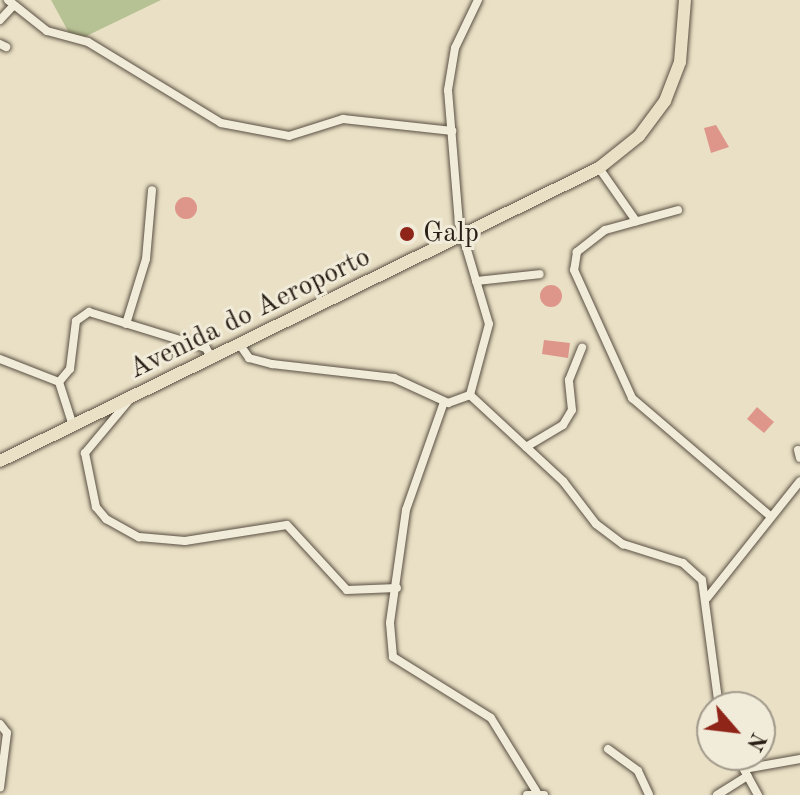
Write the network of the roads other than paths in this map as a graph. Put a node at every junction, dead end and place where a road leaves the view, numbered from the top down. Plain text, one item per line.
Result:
1 (478, 0) edge
2 (685, 0) edge
3 (10, 3) edge
4 (0, 20) edge
5 (452, 131) junction
6 (599, 168) junction
7 (152, 190) dead end
8 (678, 210) dead end
9 (636, 221) junction
10 (462, 238) junction
11 (540, 274) dead end
12 (476, 281) junction
13 (126, 324) junction
14 (240, 345) junction
15 (582, 347) dead end
16 (0, 359) edge
17 (212, 359) junction
18 (59, 382) junction
19 (470, 395) junction
20 (131, 398) junction
21 (444, 402) junction
22 (73, 426) junction
23 (526, 447) junction
24 (0, 461) edge
25 (800, 481) edge
26 (768, 514) junction
27 (397, 588) junction
28 (707, 598) junction
29 (717, 691) edge
30 (0, 724) edge
31 (608, 749) dead end
32 (800, 759) edge
33 (745, 773) junction
34 (0, 788) edge
35 (536, 794) edge
36 (649, 795) edge
37 (717, 795) edge
38 (758, 795) edge

1 - 5 street
2 - 6 main road, Avenida do Aeroporto
3 - 4 street
3 - 5 street
5 - 10 street
6 - 9 street
6 - 10 main road, Avenida do Aeroporto
7 - 13 street
8 - 9 street
9 - 26 street
10 - 12 street
10 - 14 main road, Avenida do Aeroporto
11 - 12 street
12 - 19 street
13 - 17 street
13 - 18 street
14 - 17 main road, Avenida do Aeroporto
14 - 21 street
15 - 23 street
16 - 18 street
17 - 20 main road, Avenida do Aeroporto
18 - 22 street
19 - 21 street
19 - 23 street
20 - 22 main road, Avenida do Aeroporto
20 - 27 street
21 - 27 street
22 - 24 main road, Avenida do Aeroporto
23 - 28 street
25 - 26 street
26 - 28 street
27 - 35 street
28 - 29 street
30 - 34 street
31 - 36 street
32 - 33 street
33 - 37 street
33 - 38 street

